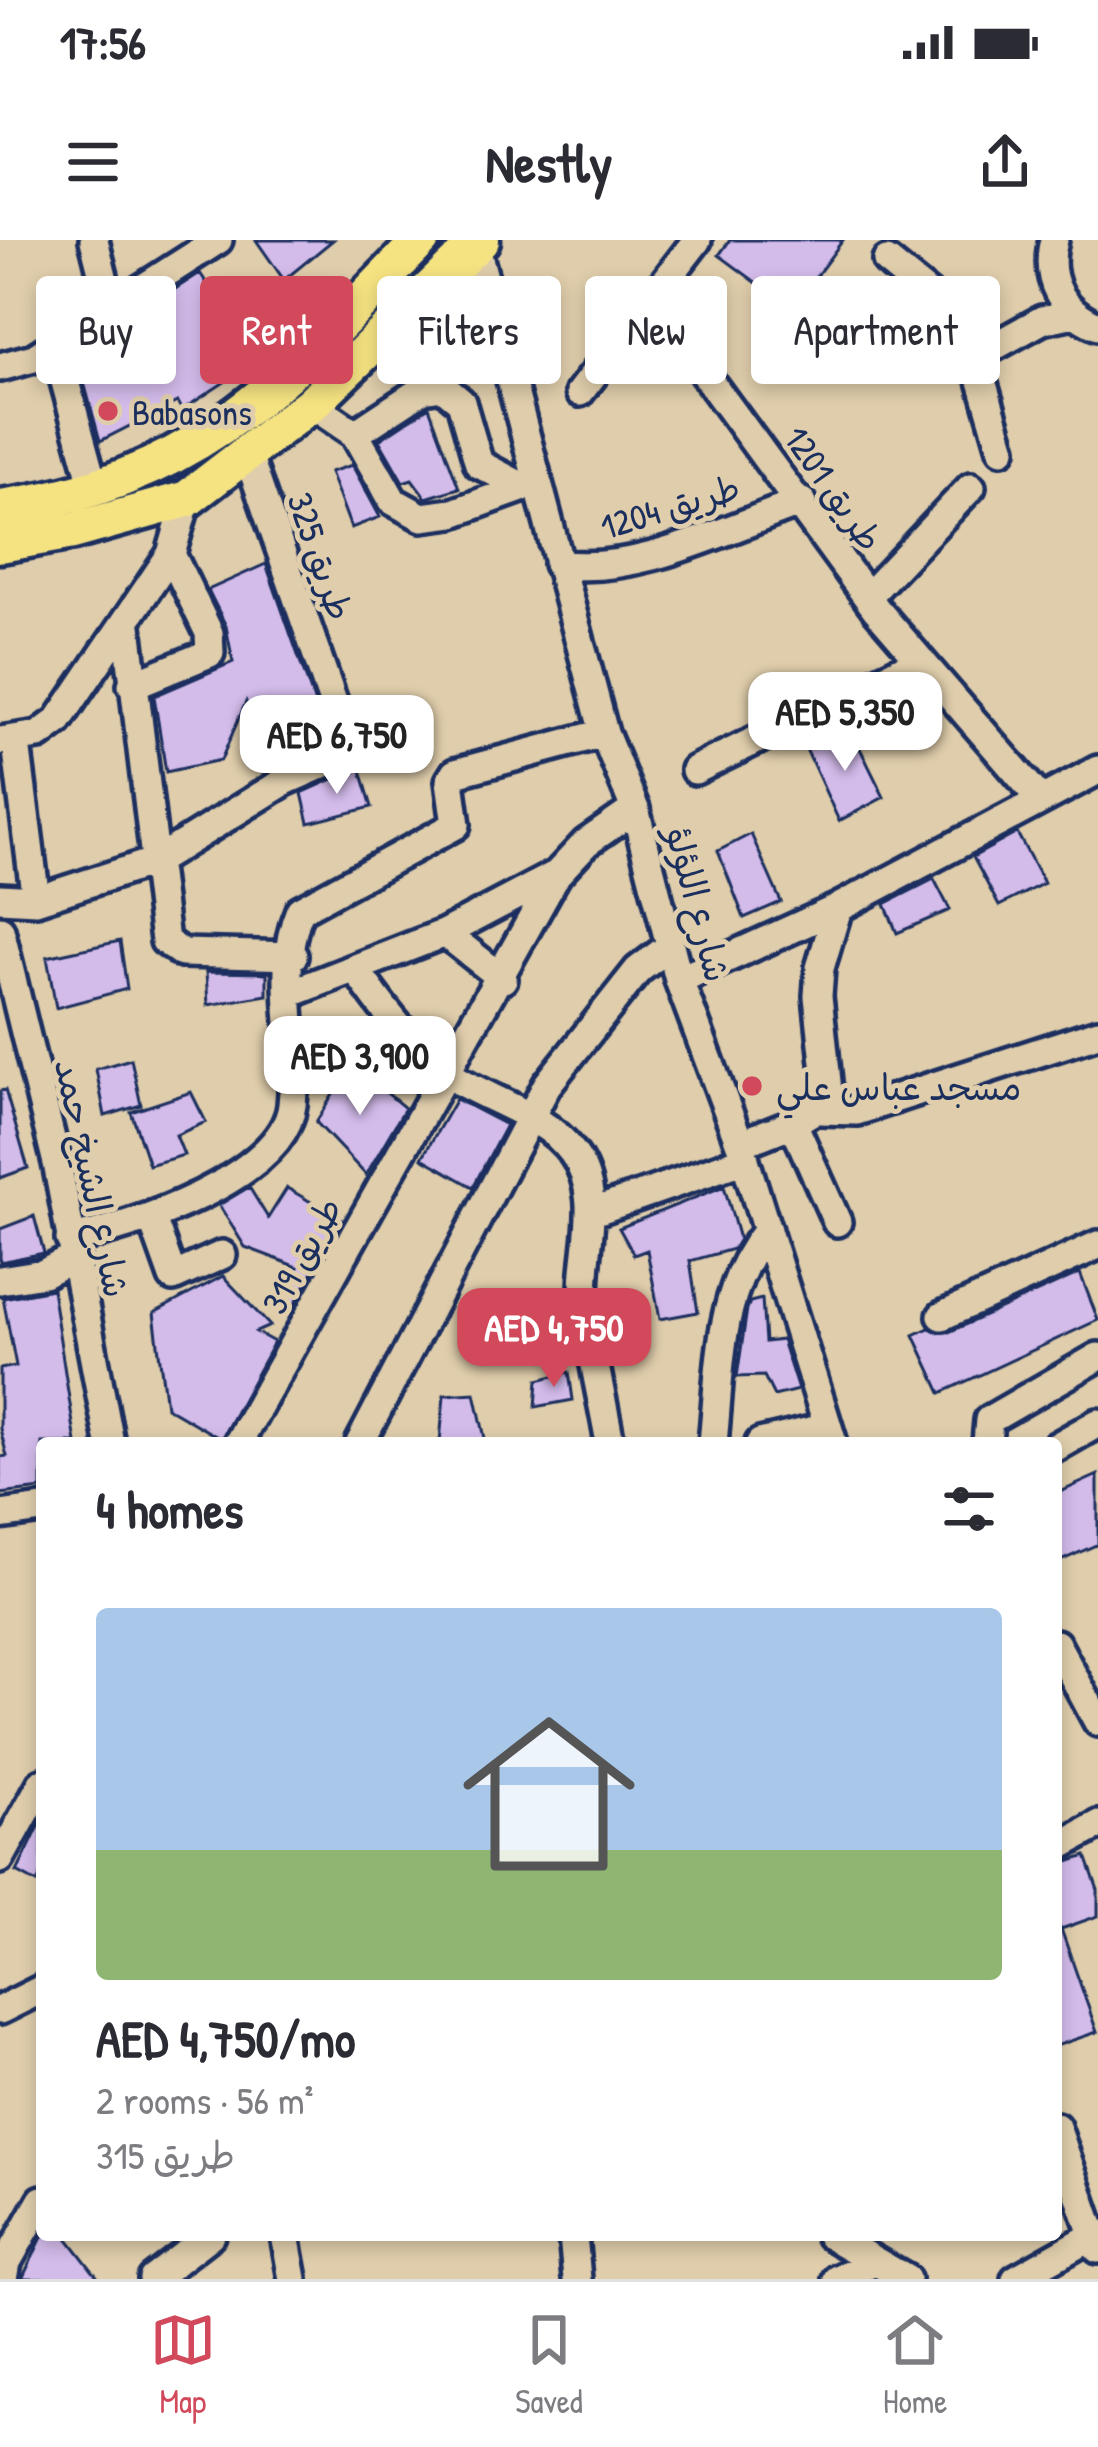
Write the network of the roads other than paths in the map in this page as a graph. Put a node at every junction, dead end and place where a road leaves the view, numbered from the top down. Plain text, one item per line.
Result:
1 (94, 240) edge
2 (218, 240) edge
3 (421, 240) edge
4 (697, 240) edge
5 (1054, 240) edge
6 (466, 247) edge
7 (887, 261) dead end
8 (103, 276) edge
9 (161, 276) edge
10 (671, 276) edge
11 (905, 276) edge
12 (1086, 320) edge
13 (1000, 343) edge
14 (36, 353) edge
15 (0, 368) edge
16 (66, 384) edge
17 (586, 384) edge
18 (714, 384) edge
19 (982, 384) edge
20 (580, 392) dead end
21 (310, 404) junction
22 (355, 434) junction
23 (1003, 449) dead end
24 (247, 453) junction
25 (529, 485) junction
26 (970, 487) dead end
27 (94, 488) junction
28 (187, 499) junction
29 (802, 502) junction
30 (0, 508) edge
31 (0, 544) edge
32 (171, 554) junction
33 (558, 564) junction
34 (868, 596) junction
35 (127, 626) junction
36 (919, 661) junction
37 (131, 685) junction
38 (604, 733) junction
39 (8, 742) edge
40 (695, 770) dead end
41 (1098, 770) edge
42 (1041, 800) junction
43 (635, 809) junction
44 (155, 861) junction
45 (557, 874) junction
46 (0, 898) edge
47 (36, 900) junction
48 (838, 908) junction
49 (0, 930) edge
50 (445, 933) junction
51 (670, 946) junction
52 (293, 956) junction
53 (357, 971) junction
54 (503, 979) junction
55 (679, 980) junction
56 (289, 994) junction
57 (1098, 1033) edge
58 (443, 1070) junction
59 (820, 1110) junction
60 (531, 1120) junction
61 (794, 1123) junction
62 (743, 1151) junction
63 (592, 1212) junction
64 (152, 1218) junction
65 (837, 1222) dead end
66 (767, 1229) junction
67 (1098, 1245) edge
68 (72, 1248) junction
69 (222, 1256) dead end
70 (0, 1280) edge
71 (942, 1316) dead end
72 (1098, 1357) edge
73 (1098, 1423) edge
74 (831, 1435) edge
75 (109, 1437) edge
76 (241, 1437) edge
77 (363, 1437) edge
78 (609, 1437) edge
79 (713, 1437) edge
80 (987, 1437) edge
81 (1062, 1444) edge
82 (36, 1510) edge
83 (0, 1515) edge
84 (1062, 1655) edge
85 (1098, 1722) edge
86 (36, 1794) edge
87 (0, 1800) edge
88 (1098, 1825) edge
89 (1062, 1845) edge
90 (7, 1846) edge
91 (36, 1973) edge
92 (0, 1990) edge
93 (36, 1992) edge
94 (0, 2009) edge
95 (1062, 2144) edge
96 (36, 2211) edge
97 (1096, 2239) edge
98 (202, 2241) edge
99 (285, 2241) edge
100 (574, 2241) edge
101 (839, 2241) edge
102 (1049, 2247) edge
103 (872, 2264) junction
104 (287, 2275) edge
105 (4, 2279) edge
106 (153, 2279) edge
107 (577, 2279) edge
108 (837, 2279) edge
109 (906, 2279) edge
110 (1016, 2279) edge

1 - 8 street
2 - 9 street
3 - 27 main road
4 - 10 street
5 - 12 street
6 - 21 main road
6 - 25 street, شارع اللؤلؤ
7 - 11 street
12 - 13 street
14 - 15 street
16 - 27 street
17 - 20 street
18 - 29 street, طريق 1201
19 - 23 street
21 - 22 street
21 - 24 main road
22 - 25 street
22 - 25 street
24 - 28 main road
24 - 44 street, طريق 325
25 - 33 street, شارع اللؤلؤ
26 - 34 street
27 - 30 main road
28 - 31 main road
28 - 32 street
29 - 33 street, طريق 1204
29 - 34 street, طريق 1201
32 - 35 street
32 - 37 street
33 - 38 street, شارع اللؤلؤ
34 - 36 street, طريق 1201
35 - 37 street
35 - 39 street
36 - 40 street
36 - 42 street, طريق 1201
37 - 44 street
38 - 43 street, شارع اللؤلؤ
38 - 52 street
39 - 47 street
41 - 42 street
42 - 48 street
43 - 45 street, طريق 319
43 - 51 street, شارع اللؤلؤ
44 - 47 street, طريق 325
44 - 52 street
45 - 50 street, طريق 319
45 - 54 street, طريق 319
46 - 47 street
48 - 55 street
48 - 59 street
49 - 68 street, شارع الشيخ حمد
50 - 53 street, طريق 319
50 - 54 street
51 - 55 street, شارع اللؤلؤ
51 - 60 street
52 - 56 street
53 - 56 street, طريق 319
53 - 58 street
54 - 58 street, طريق 319
55 - 62 street, شارع اللؤلؤ
56 - 64 street
57 - 59 street
58 - 60 street
58 - 76 street, طريق 319
59 - 61 street
60 - 63 street
60 - 77 street
61 - 62 street
61 - 65 street
62 - 63 street
62 - 66 street, شارع اللؤلؤ
63 - 78 street
64 - 68 street
64 - 69 street
66 - 74 street, شارع اللؤلؤ
66 - 79 street
67 - 71 street
68 - 70 street
68 - 75 street, شارع الشيخ حمد
72 - 80 street
73 - 81 street
82 - 83 street
84 - 85 street
86 - 90 street
87 - 90 street
88 - 89 street
91 - 92 street
93 - 94 street
95 - 97 street
96 - 105 street
97 - 102 street
98 - 106 street
99 - 104 street
100 - 107 street
101 - 103 street
102 - 110 street
103 - 108 street
103 - 109 street

